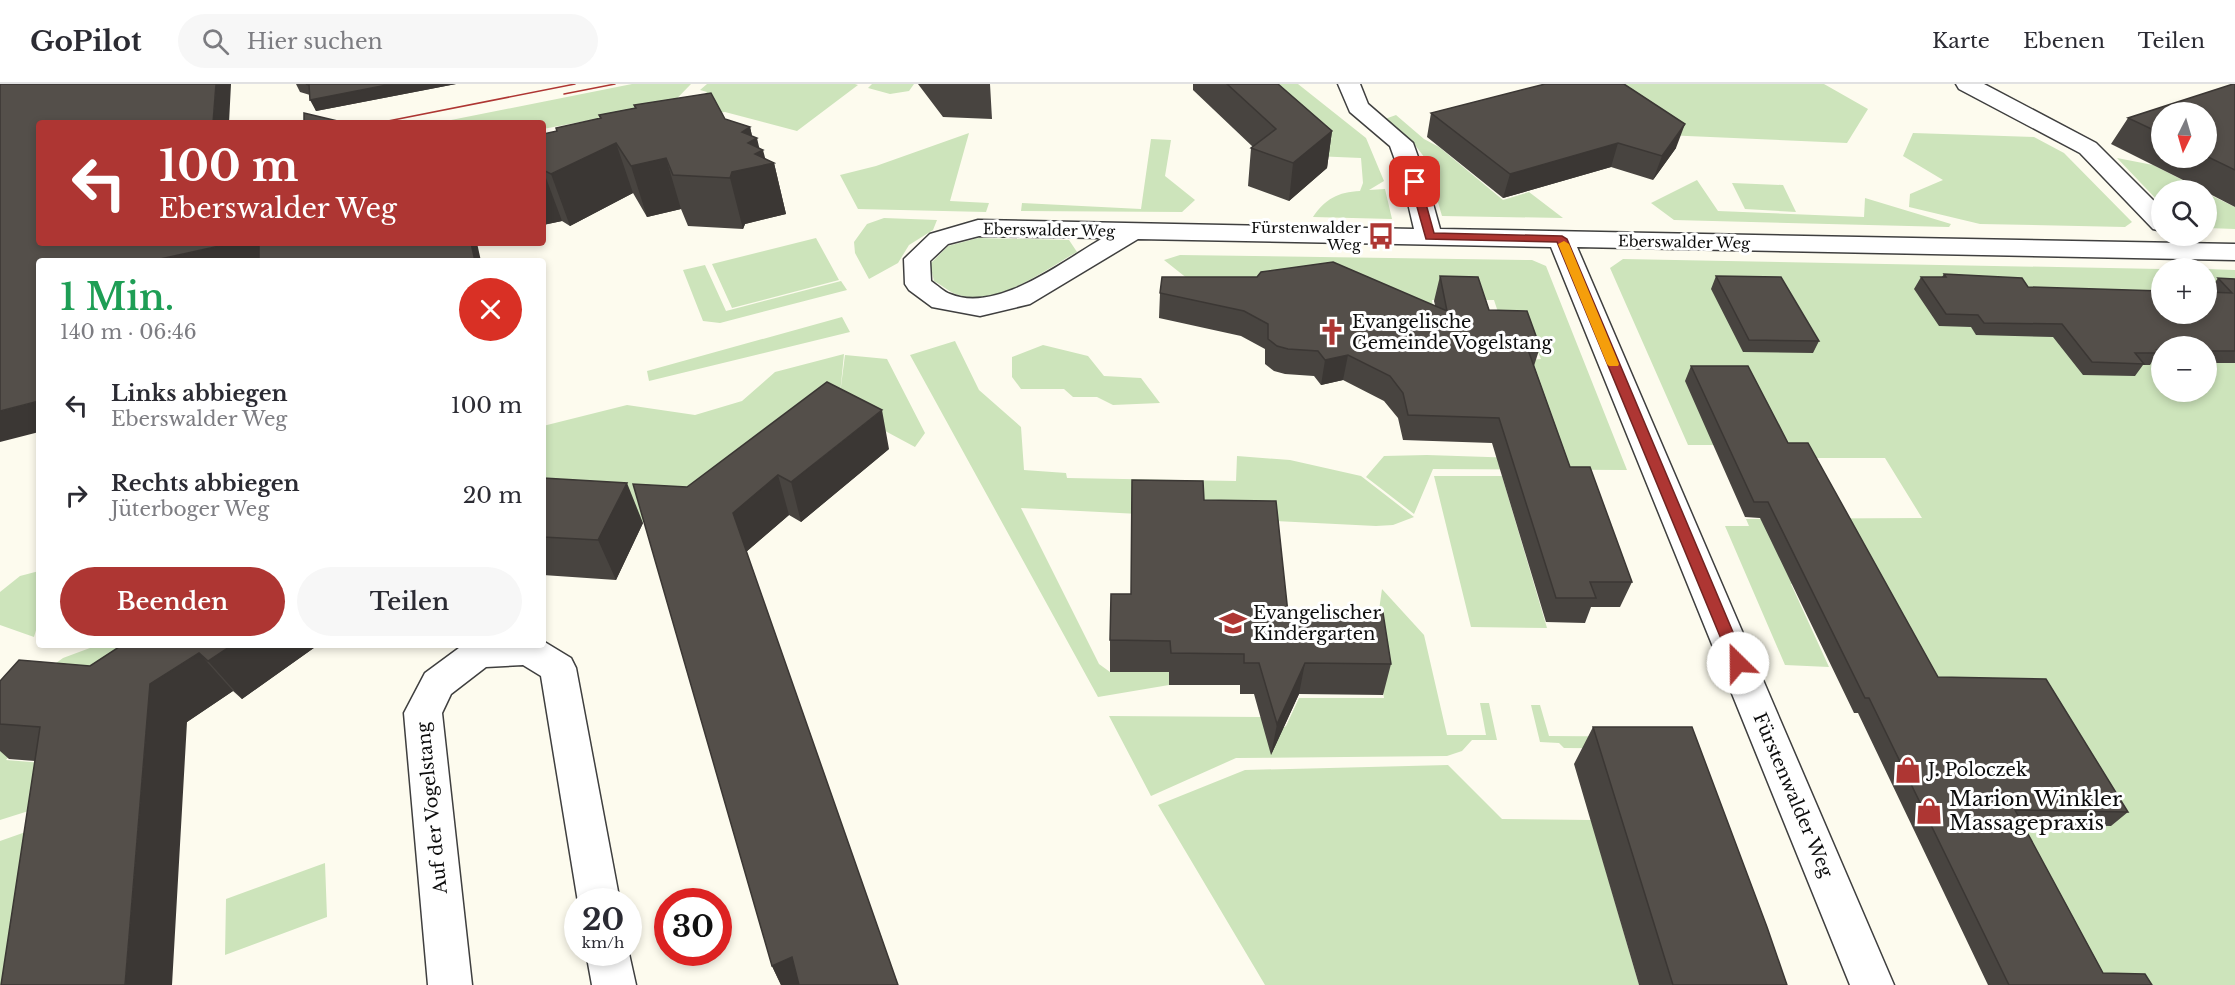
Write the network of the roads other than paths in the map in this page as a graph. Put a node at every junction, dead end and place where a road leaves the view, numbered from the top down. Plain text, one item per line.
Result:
1 (1349, 84) edge
2 (1967, 84) edge
3 (2151, 213) edge
4 (1133, 231) junction
5 (1429, 237) junction
6 (1562, 239) junction
7 (2151, 243) edge
8 (2199, 246) edge
9 (2235, 252) edge
10 (597, 888) edge
11 (611, 966) edge
12 (450, 985) edge
13 (614, 985) edge
14 (1872, 985) edge

1 - 5 street
2 - 3 street
4 - 4 street, Eberswalder Weg
4 - 5 street, Eberswalder Weg
5 - 6 street, Eberswalder Weg
6 - 7 street, Eberswalder Weg
6 - 14 street, Fürstenwalder Weg
8 - 9 street, Eberswalder Weg
10 - 12 street, Auf der Vogelstang
11 - 13 street

